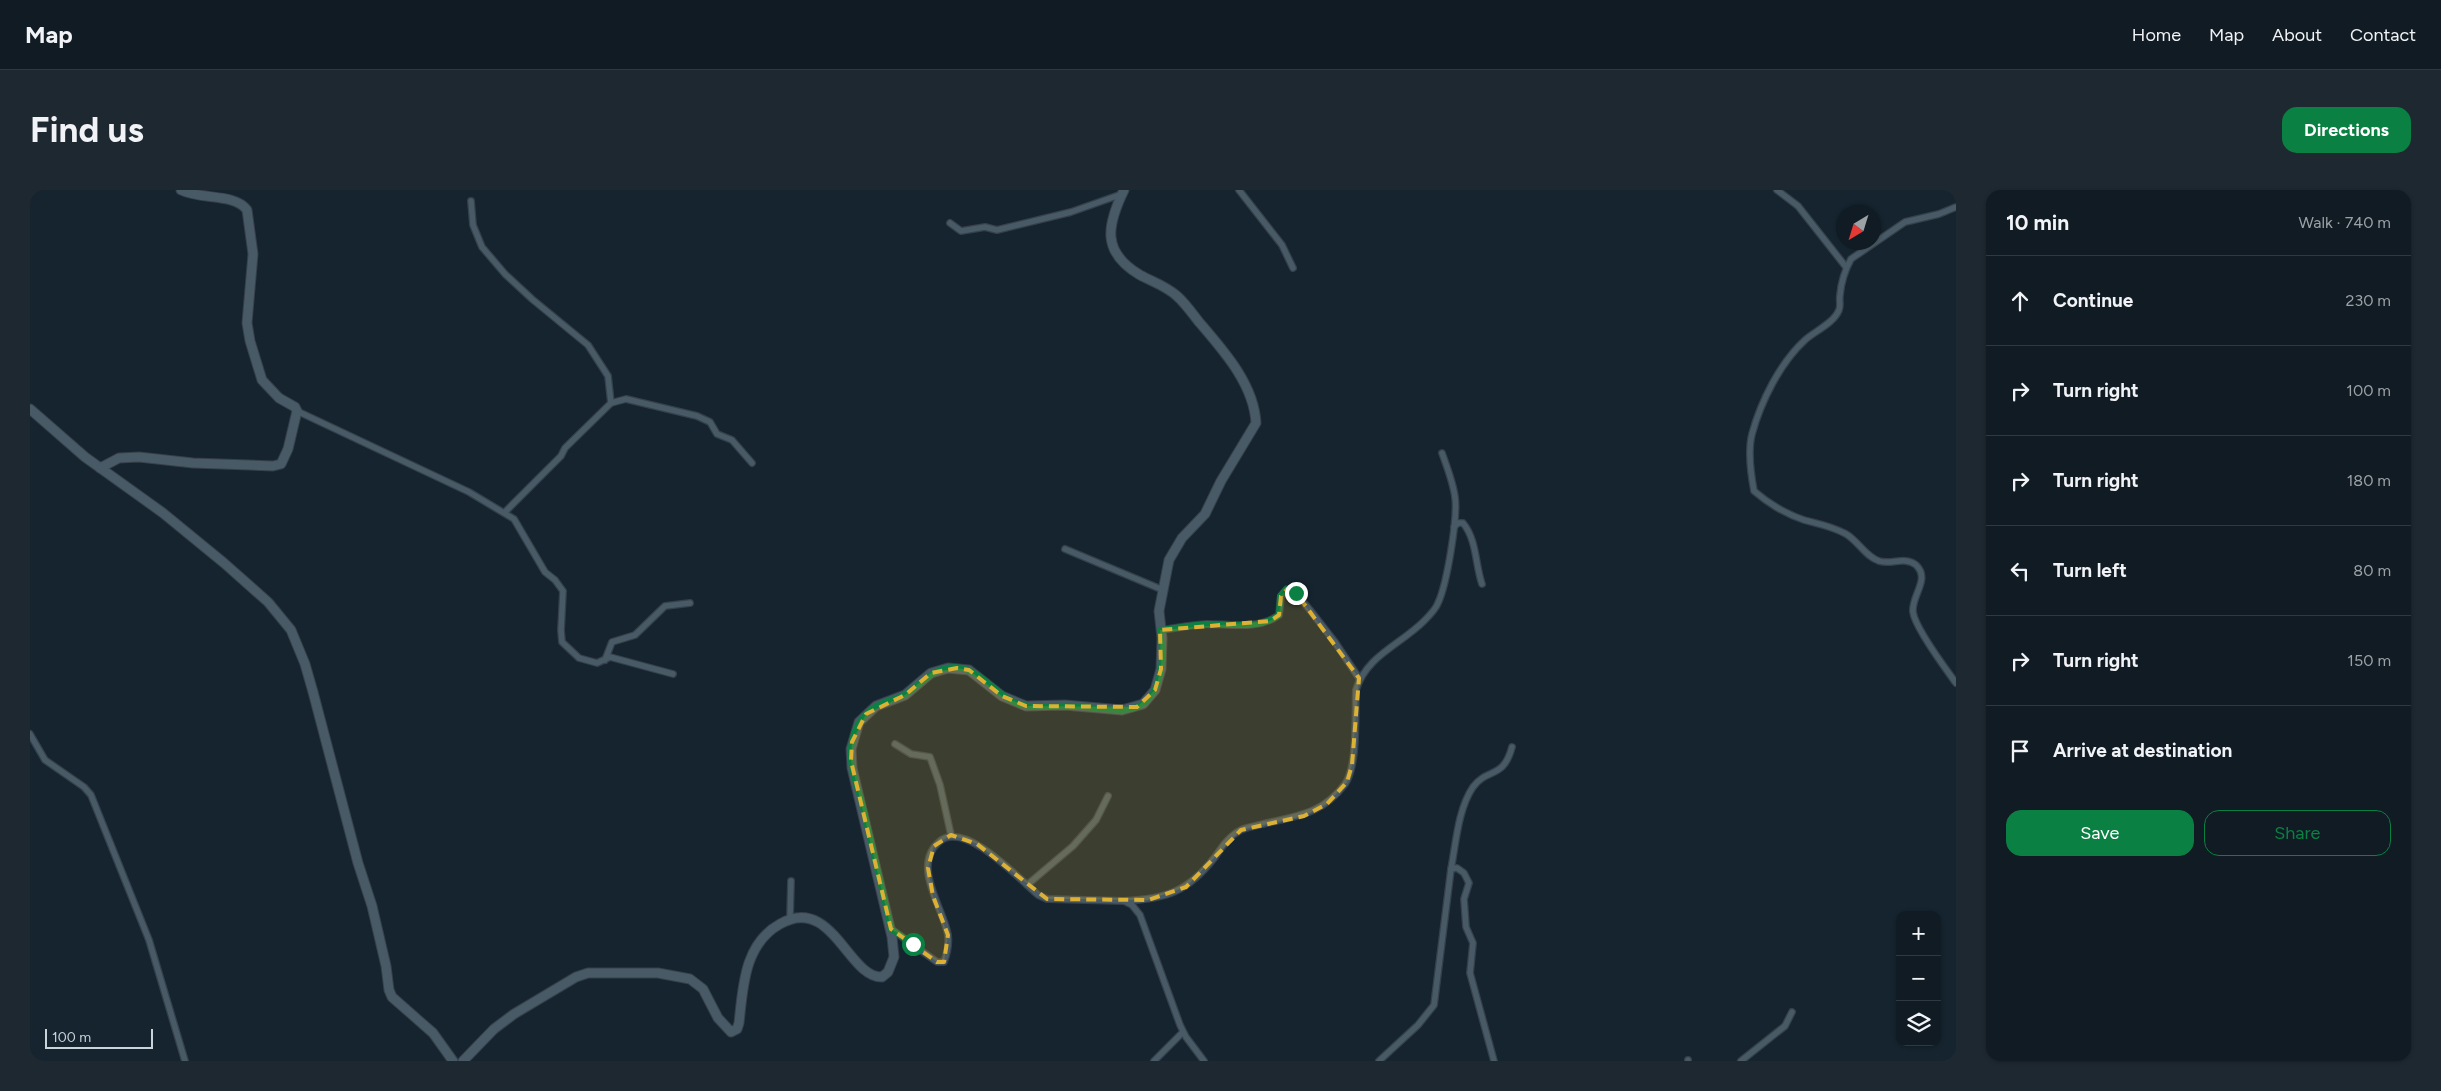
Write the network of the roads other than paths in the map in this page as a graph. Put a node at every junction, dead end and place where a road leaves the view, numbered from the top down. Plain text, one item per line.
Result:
1 (181, 190) edge
2 (1238, 190) edge
3 (1777, 190) edge
4 (1123, 192) edge
5 (471, 201) dead end
6 (1956, 207) edge
7 (950, 223) dead end
8 (1846, 267) junction
9 (1293, 268) dead end
10 (611, 402) junction
11 (30, 409) edge
12 (297, 411) junction
13 (1442, 453) dead end
14 (752, 463) dead end
15 (100, 468) junction
16 (505, 512) junction
17 (1454, 527) junction
18 (1065, 549) dead end
19 (1482, 584) dead end
20 (1163, 590) junction
21 (690, 603) dead end
22 (1160, 630) junction
23 (605, 660) junction
24 (673, 674) dead end
25 (1359, 678) junction
26 (1956, 683) edge
27 (30, 734) edge
28 (895, 744) dead end
29 (1512, 747) dead end
30 (1108, 796) dead end
31 (951, 835) junction
32 (1451, 869) junction
33 (791, 881) dead end
34 (1027, 885) junction
35 (1124, 901) junction
36 (790, 919) junction
37 (891, 929) junction
38 (1792, 1012) dead end
39 (1183, 1032) junction
40 (185, 1061) edge
41 (453, 1061) edge
42 (463, 1061) edge
43 (1154, 1061) edge
44 (1204, 1061) edge
45 (1379, 1061) edge
46 (1494, 1061) edge
47 (1741, 1061) edge

1 - 12 street
2 - 9 street
3 - 8 street
4 - 7 street
4 - 20 street
5 - 10 street
6 - 8 street
8 - 26 street
10 - 14 street
10 - 16 street
11 - 15 street
12 - 15 street
12 - 16 street
13 - 17 street
15 - 41 street
16 - 23 street
17 - 19 street
17 - 25 street
18 - 20 street
20 - 22 street
21 - 23 street
22 - 25 street
22 - 37 street
23 - 24 street
25 - 35 street
27 - 40 street
28 - 31 street
29 - 32 street
30 - 34 street
31 - 34 street
31 - 37 street
32 - 45 street
32 - 46 street
33 - 36 street
34 - 35 street
35 - 39 street
36 - 37 street
36 - 42 street
38 - 47 street
39 - 43 street
39 - 44 street

